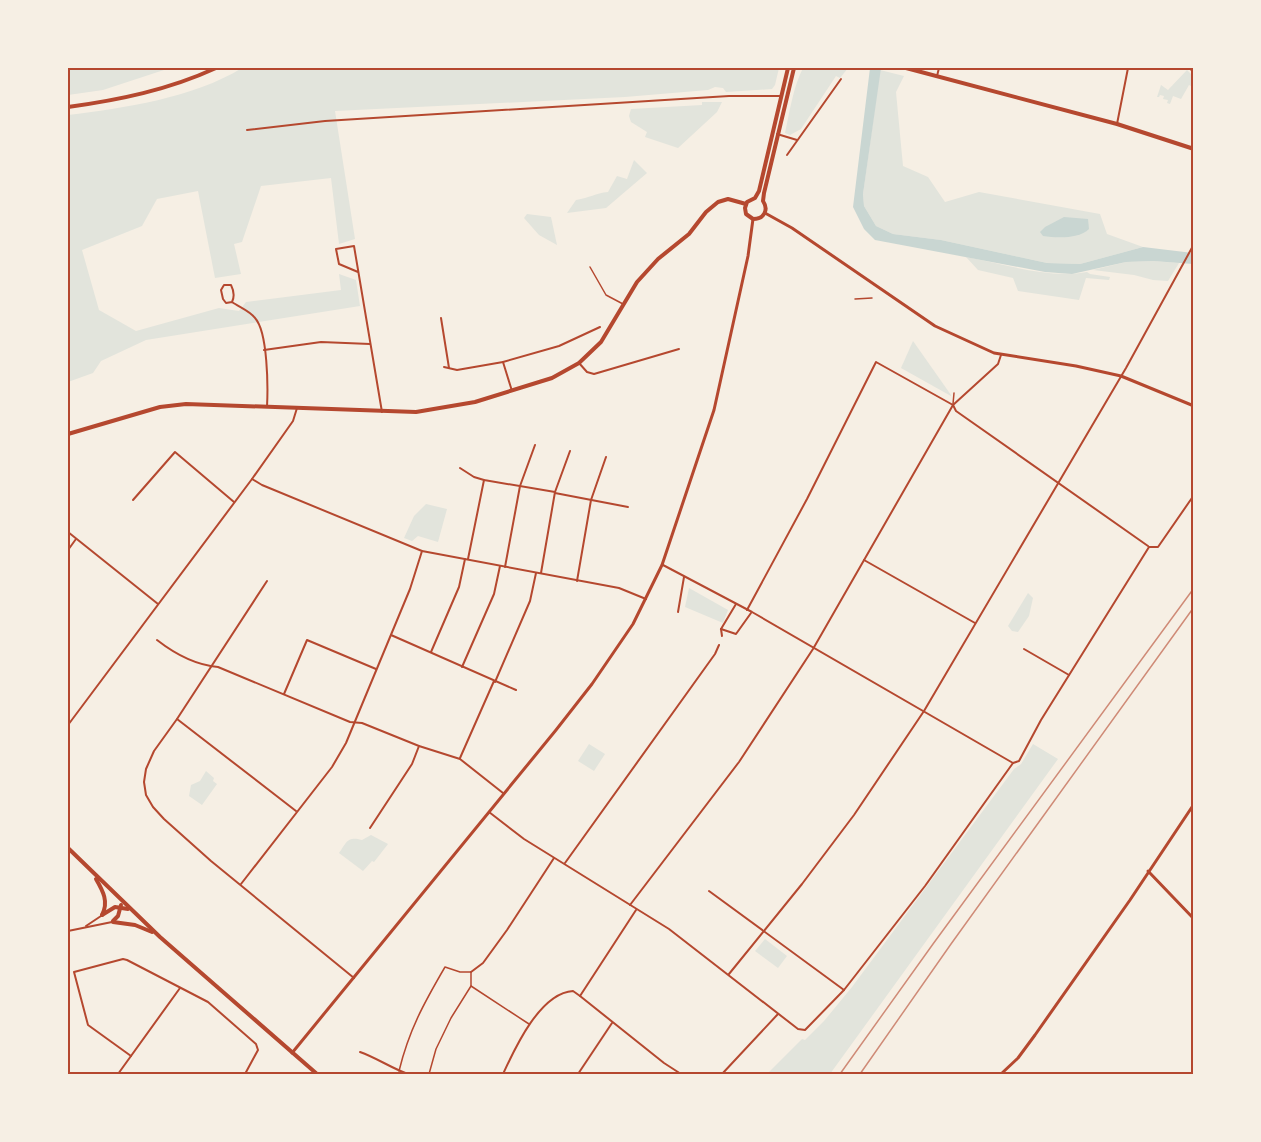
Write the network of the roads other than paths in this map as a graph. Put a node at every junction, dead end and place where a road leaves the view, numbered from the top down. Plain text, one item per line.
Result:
1 (216, 68) edge
2 (788, 68) edge
3 (794, 68) edge
4 (906, 68) edge
5 (939, 68) edge
6 (1128, 68) edge
7 (1189, 68) edge
8 (1194, 72) edge
9 (937, 76) junction
10 (841, 79) dead end
11 (783, 96) junction
12 (68, 106) edge
13 (1117, 124) junction
14 (247, 130) dead end
15 (775, 134) junction
16 (797, 140) junction
17 (1194, 142) edge
18 (1192, 148) edge
19 (787, 154) dead end
20 (755, 198) junction
21 (763, 201) junction
22 (746, 204) junction
23 (765, 213) junction
24 (753, 219) junction
25 (1194, 243) edge
26 (590, 267) dead end
27 (358, 272) junction
28 (855, 298) dead end
29 (872, 298) dead end
30 (232, 302) junction
31 (624, 304) junction
32 (441, 318) dead end
33 (600, 327) dead end
34 (370, 344) junction
35 (679, 349) dead end
36 (264, 350) junction
37 (1001, 355) junction
38 (503, 362) junction
39 (579, 363) junction
40 (444, 367) dead end
41 (449, 368) junction
42 (1121, 376) junction
43 (512, 391) junction
44 (954, 393) dead end
45 (953, 405) junction
46 (1194, 406) edge
47 (267, 407) junction
48 (297, 408) junction
49 (382, 412) junction
50 (68, 434) edge
51 (535, 445) dead end
52 (570, 451) dead end
53 (606, 457) dead end
54 (460, 468) dead end
55 (252, 479) junction
56 (484, 480) junction
57 (1058, 482) junction
58 (520, 486) junction
59 (555, 493) junction
60 (1194, 495) edge
61 (134, 500) dead end
62 (591, 500) junction
63 (234, 502) junction
64 (628, 507) dead end
65 (68, 532) edge
66 (76, 539) junction
67 (1149, 546) junction
68 (68, 550) edge
69 (422, 551) junction
70 (467, 560) junction
71 (864, 560) junction
72 (662, 565) junction
73 (500, 566) junction
74 (505, 567) junction
75 (536, 573) junction
76 (541, 574) junction
77 (684, 577) junction
78 (267, 580) dead end
79 (577, 581) junction
80 (647, 599) junction
81 (158, 604) junction
82 (736, 604) junction
83 (747, 610) junction
84 (678, 612) dead end
85 (752, 612) junction
86 (975, 623) junction
87 (721, 629) junction
88 (391, 635) junction
89 (722, 636) dead end
90 (156, 640) dead end
91 (718, 645) dead end
92 (813, 649) junction
93 (1024, 650) dead end
94 (431, 652) junction
95 (212, 666) junction
96 (462, 667) junction
97 (376, 669) junction
98 (1069, 675) junction
99 (495, 681) junction
100 (516, 690) dead end
101 (284, 694) junction
102 (924, 711) junction
103 (177, 719) junction
104 (356, 722) junction
105 (68, 725) edge
106 (419, 746) junction
107 (460, 759) junction
108 (1013, 763) junction
109 (503, 793) junction
110 (1194, 804) edge
111 (297, 812) junction
112 (489, 812) junction
113 (370, 828) dead end
114 (68, 848) edge
115 (554, 858) junction
116 (564, 864) junction
117 (1148, 871) junction
118 (94, 876) junction
119 (241, 884) junction
120 (709, 891) dead end
121 (121, 901) junction
122 (630, 905) junction
123 (122, 907) junction
124 (637, 909) junction
125 (131, 910) junction
126 (102, 915) junction
127 (1194, 919) edge
128 (113, 922) junction
129 (81, 928) junction
130 (68, 931) edge
131 (765, 931) junction
132 (160, 937) junction
133 (471, 972) junction
134 (729, 974) junction
135 (354, 978) junction
136 (471, 986) junction
137 (180, 988) junction
138 (844, 990) junction
139 (579, 996) junction
140 (778, 1014) junction
141 (612, 1023) junction
142 (530, 1024) junction
143 (360, 1052) dead end
144 (292, 1053) junction
145 (131, 1056) junction
146 (399, 1071) junction
147 (118, 1074) edge
148 (245, 1074) edge
149 (317, 1074) edge
150 (408, 1074) edge
151 (429, 1074) edge
152 (503, 1074) edge
153 (578, 1074) edge
154 (681, 1074) edge
155 (722, 1074) edge
156 (1001, 1074) edge

1 - 12 main road
2 - 11 main road
3 - 11 main road
4 - 9 main road
5 - 9 street
6 - 13 street
7 - 8 street
9 - 13 main road
10 - 16 street
11 - 14 street
11 - 15 main road
13 - 18 main road
15 - 16 street
15 - 20 main road
15 - 21 main road
16 - 19 street
17 - 18 street
20 - 21 main road
20 - 22 main road
21 - 23 main road
22 - 24 main road
22 - 31 main road
23 - 24 main road
23 - 37 street
24 - 72 street
25 - 42 street
26 - 31 lane
27 - 27 street
27 - 34 street
28 - 29 lane
30 - 30 street
30 - 36 street
31 - 39 main road
32 - 41 street
33 - 38 street
34 - 36 street
34 - 49 street
35 - 39 street
36 - 47 street
37 - 42 street
37 - 45 street
38 - 41 street
38 - 43 street
39 - 43 main road
40 - 41 street
42 - 46 street
42 - 57 street
43 - 49 main road
44 - 45 lane
45 - 57 street
45 - 71 street
45 - 83 street
47 - 48 main road
47 - 50 main road
48 - 49 main road
48 - 55 street
51 - 58 street
52 - 59 street
53 - 62 street
54 - 56 street
55 - 63 street
55 - 69 street
56 - 58 street
56 - 70 street
57 - 67 street
57 - 86 street
58 - 59 street
58 - 74 street
59 - 62 street
59 - 76 street
60 - 67 street
61 - 63 street
62 - 64 street
62 - 79 street
63 - 81 street
65 - 66 street
66 - 68 street
66 - 81 street
67 - 98 street
69 - 70 street
69 - 88 street
70 - 73 street
70 - 94 street
71 - 86 street
71 - 92 street
72 - 77 street
72 - 80 street
73 - 74 street
73 - 96 street
74 - 75 street
75 - 76 street
75 - 99 street
76 - 79 street
77 - 82 street
77 - 84 street
78 - 95 street
79 - 80 street
80 - 109 street
81 - 105 street
82 - 83 street
82 - 87 street
83 - 85 street
85 - 87 street
85 - 92 street
86 - 102 street
87 - 89 street
88 - 94 street
88 - 97 street
90 - 95 street
91 - 116 street
92 - 102 street
92 - 122 street
93 - 98 street
94 - 96 street
95 - 101 street
95 - 103 street
96 - 99 street
97 - 101 street
97 - 104 street
98 - 108 street
99 - 100 street
99 - 107 street
101 - 104 street
102 - 108 street
102 - 131 street
103 - 111 street
103 - 119 street
104 - 106 street
104 - 111 street
106 - 107 street
106 - 113 street
107 - 109 street
108 - 138 street
109 - 112 street
110 - 117 street
111 - 119 street
112 - 115 street
112 - 135 street
114 - 118 main road
115 - 116 street
115 - 133 street
116 - 122 street
117 - 127 street
117 - 156 street
118 - 121 main road
118 - 126 main road
119 - 135 street
120 - 131 street
121 - 123 main road
121 - 125 main road
122 - 124 street
123 - 125 main road
123 - 126 main road
123 - 128 main road
124 - 134 street
124 - 139 street
125 - 132 main road
126 - 129 street
128 - 129 street
128 - 132 main road
129 - 130 street
131 - 134 street
131 - 138 street
132 - 144 main road
133 - 136 lane
133 - 146 lane
134 - 140 street
135 - 144 street
136 - 142 lane
136 - 151 lane
137 - 145 street
137 - 145 street
137 - 148 street
138 - 140 street
139 - 141 street
139 - 142 street
140 - 155 street
141 - 153 street
141 - 154 street
142 - 152 street
143 - 146 street
144 - 149 main road
145 - 147 street
146 - 150 street

